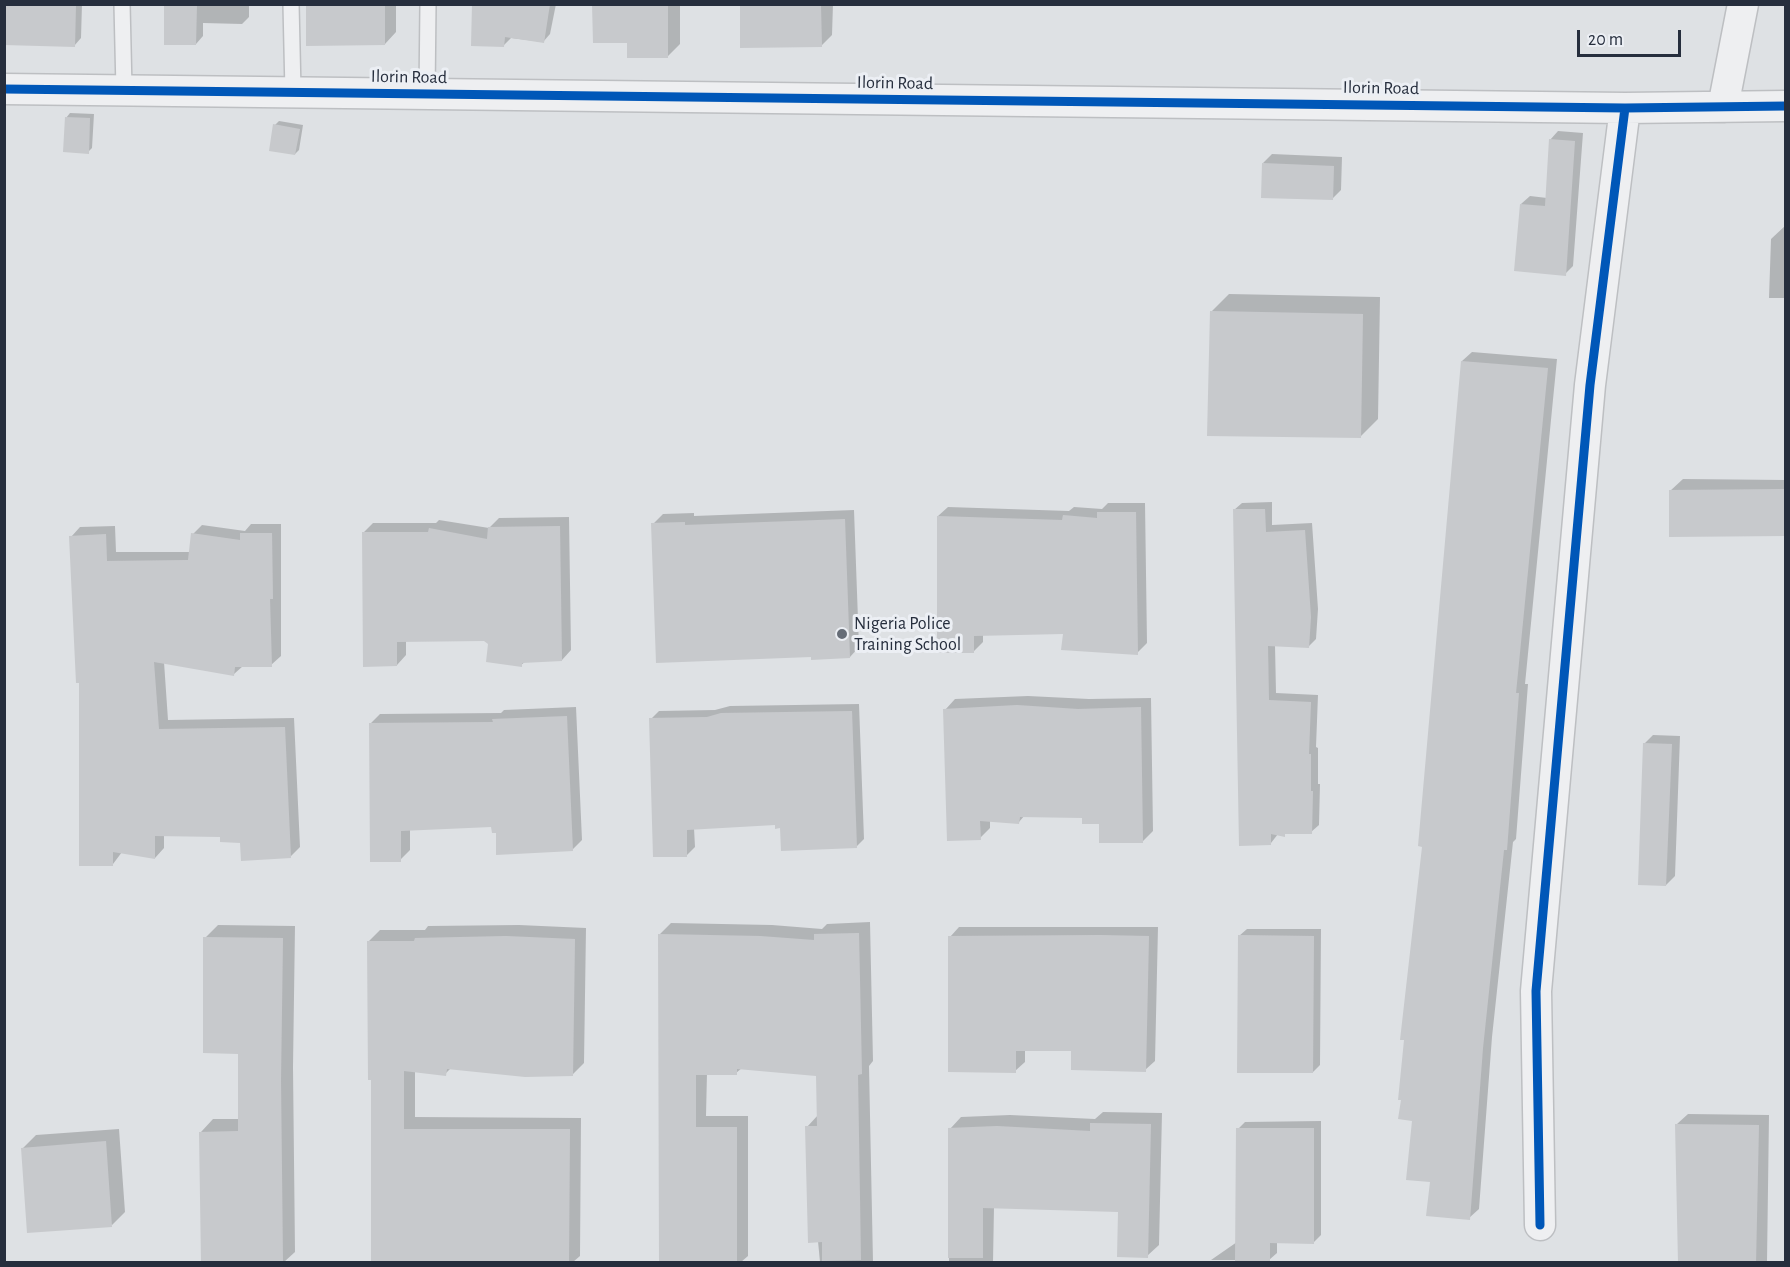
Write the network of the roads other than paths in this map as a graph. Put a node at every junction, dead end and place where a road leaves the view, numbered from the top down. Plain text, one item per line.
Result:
1 (122, 4) edge
2 (291, 4) edge
3 (428, 4) edge
4 (1743, 4) edge
5 (4, 89) edge
6 (124, 90) junction
7 (293, 92) junction
8 (427, 94) junction
9 (1785, 106) edge
10 (1723, 107) junction
11 (1625, 108) junction
12 (1540, 1225) dead end

1 - 6 lane
2 - 7 lane
3 - 8 lane
4 - 10 street
5 - 6 street, Ilorin Road
6 - 7 street, Ilorin Road
7 - 8 street, Ilorin Road
8 - 11 street, Ilorin Road
9 - 10 street, Ilorin Road
10 - 11 street, Ilorin Road
11 - 12 street

